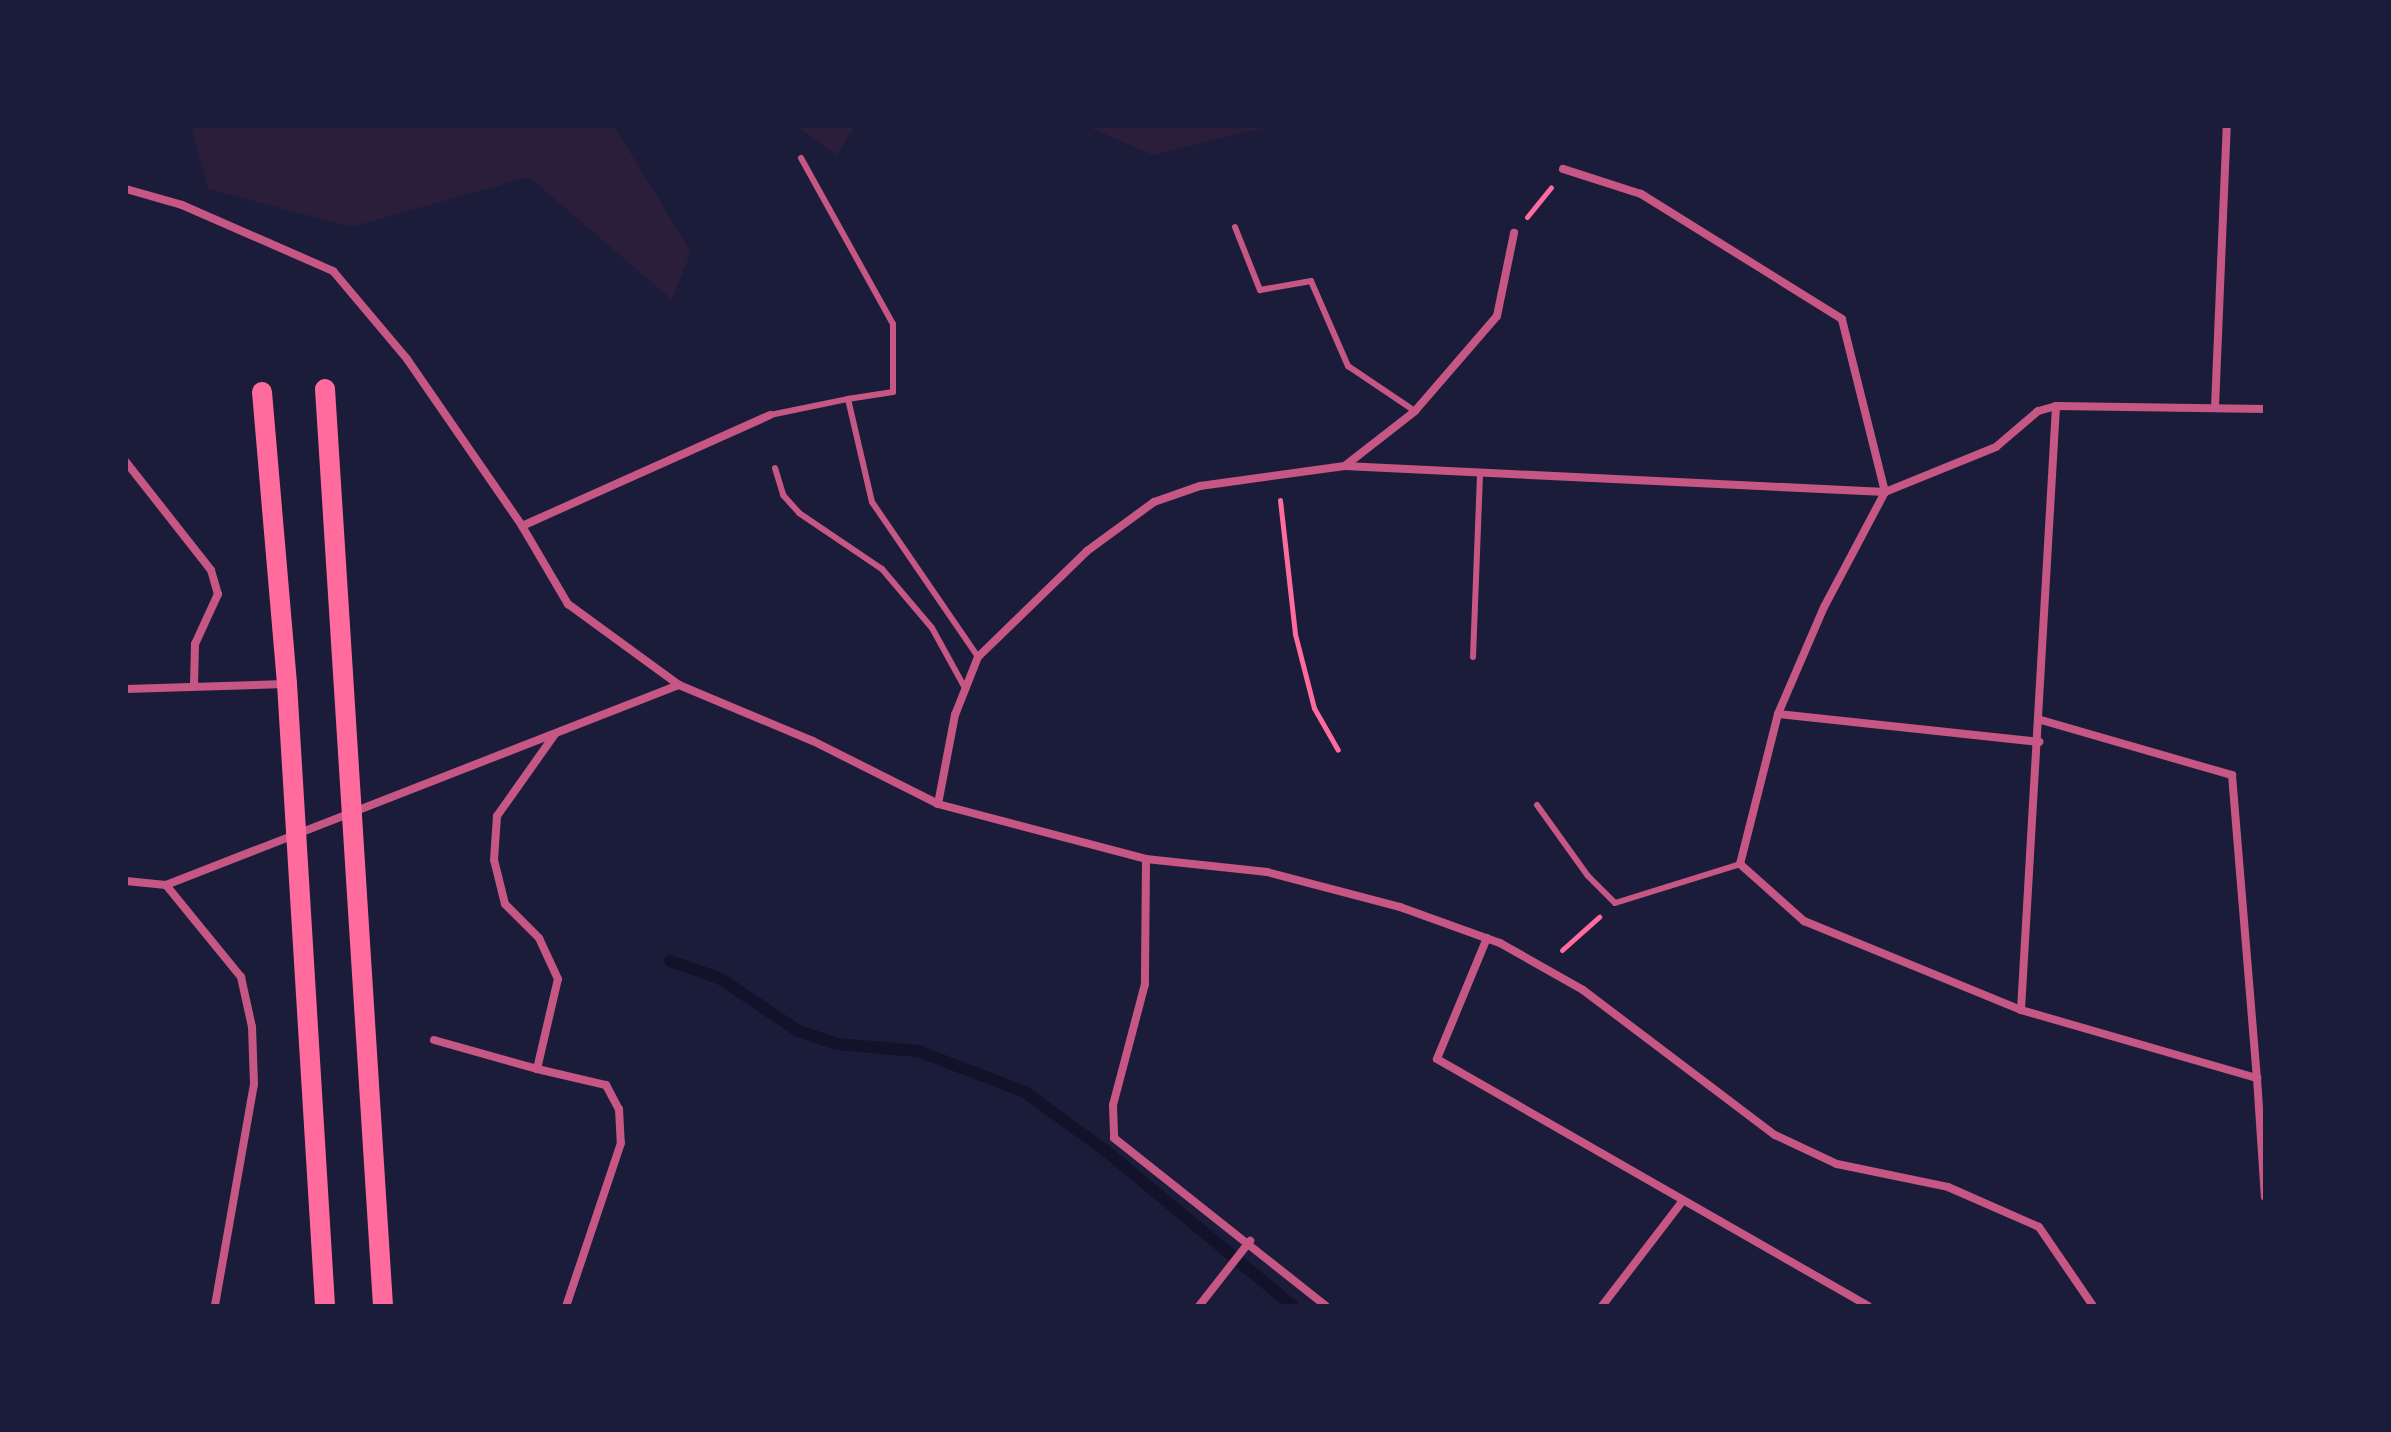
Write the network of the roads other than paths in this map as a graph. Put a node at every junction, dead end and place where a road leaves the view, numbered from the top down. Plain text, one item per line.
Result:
1 (2227, 126) edge
2 (801, 158) dead end
3 (1563, 169) road end
4 (126, 189) edge
5 (1235, 227) dead end
6 (1514, 233) road end
7 (325, 389) dead end
8 (262, 392) dead end
9 (848, 399) junction
10 (2056, 406) junction
11 (2215, 407) junction
12 (2265, 409) edge
13 (1415, 411) junction
14 (770, 415) joint
15 (126, 462) edge
16 (1345, 466) junction
17 (775, 468) dead end
18 (1480, 472) junction
19 (1885, 492) junction
20 (522, 526) junction
21 (978, 657) junction
22 (1473, 657) dead end
23 (287, 684) junction
24 (194, 685) junction
25 (679, 685) junction
26 (965, 688) junction
27 (126, 689) edge
28 (1778, 714) junction
29 (2041, 720) junction
30 (557, 731) junction
31 (2040, 742) junction
32 (938, 804) junction
33 (1537, 805) dead end
34 (353, 810) junction
35 (296, 833) junction
36 (1146, 859) junction
37 (1740, 864) junction
38 (126, 881) edge
39 (166, 885) junction
40 (1487, 938) junction
41 (2021, 1010) junction
42 (434, 1040) dead end
43 (537, 1069) junction
44 (2257, 1078) junction
45 (2265, 1197) edge
46 (1681, 1203) junction
47 (1250, 1241) junction
48 (215, 1306) edge
49 (325, 1306) edge
50 (383, 1306) edge
51 (566, 1306) edge
52 (1199, 1306) edge
53 (1326, 1306) edge
54 (1602, 1306) edge
55 (1868, 1306) edge
56 (2093, 1306) edge

1 - 11 street
2 - 9 lane
3 - 19 street
4 - 20 street
5 - 13 lane
6 - 13 street
7 - 34 main road
8 - 23 main road
9 - 14 lane
9 - 21 lane
10 - 11 street
10 - 19 street
10 - 29 street
11 - 12 street
13 - 16 street
14 - 20 street
15 - 24 street
16 - 18 street
16 - 21 street
17 - 26 lane
18 - 19 street
18 - 22 lane
19 - 28 street
20 - 25 street
21 - 26 street
23 - 24 street
23 - 35 main road
24 - 27 street
25 - 30 street
25 - 32 street
26 - 32 street
28 - 31 street
28 - 37 street
29 - 31 street
29 - 44 street
30 - 34 street
30 - 43 street
31 - 41 street
32 - 36 street
33 - 37 lane
34 - 35 street
34 - 50 main road
35 - 39 street
35 - 49 main road
36 - 40 street
36 - 47 street
37 - 41 street
38 - 39 street
39 - 48 street
40 - 46 street
40 - 56 street
41 - 44 street
42 - 43 street
43 - 51 street
44 - 45 street
46 - 54 street
46 - 55 street
47 - 52 street
47 - 53 street

